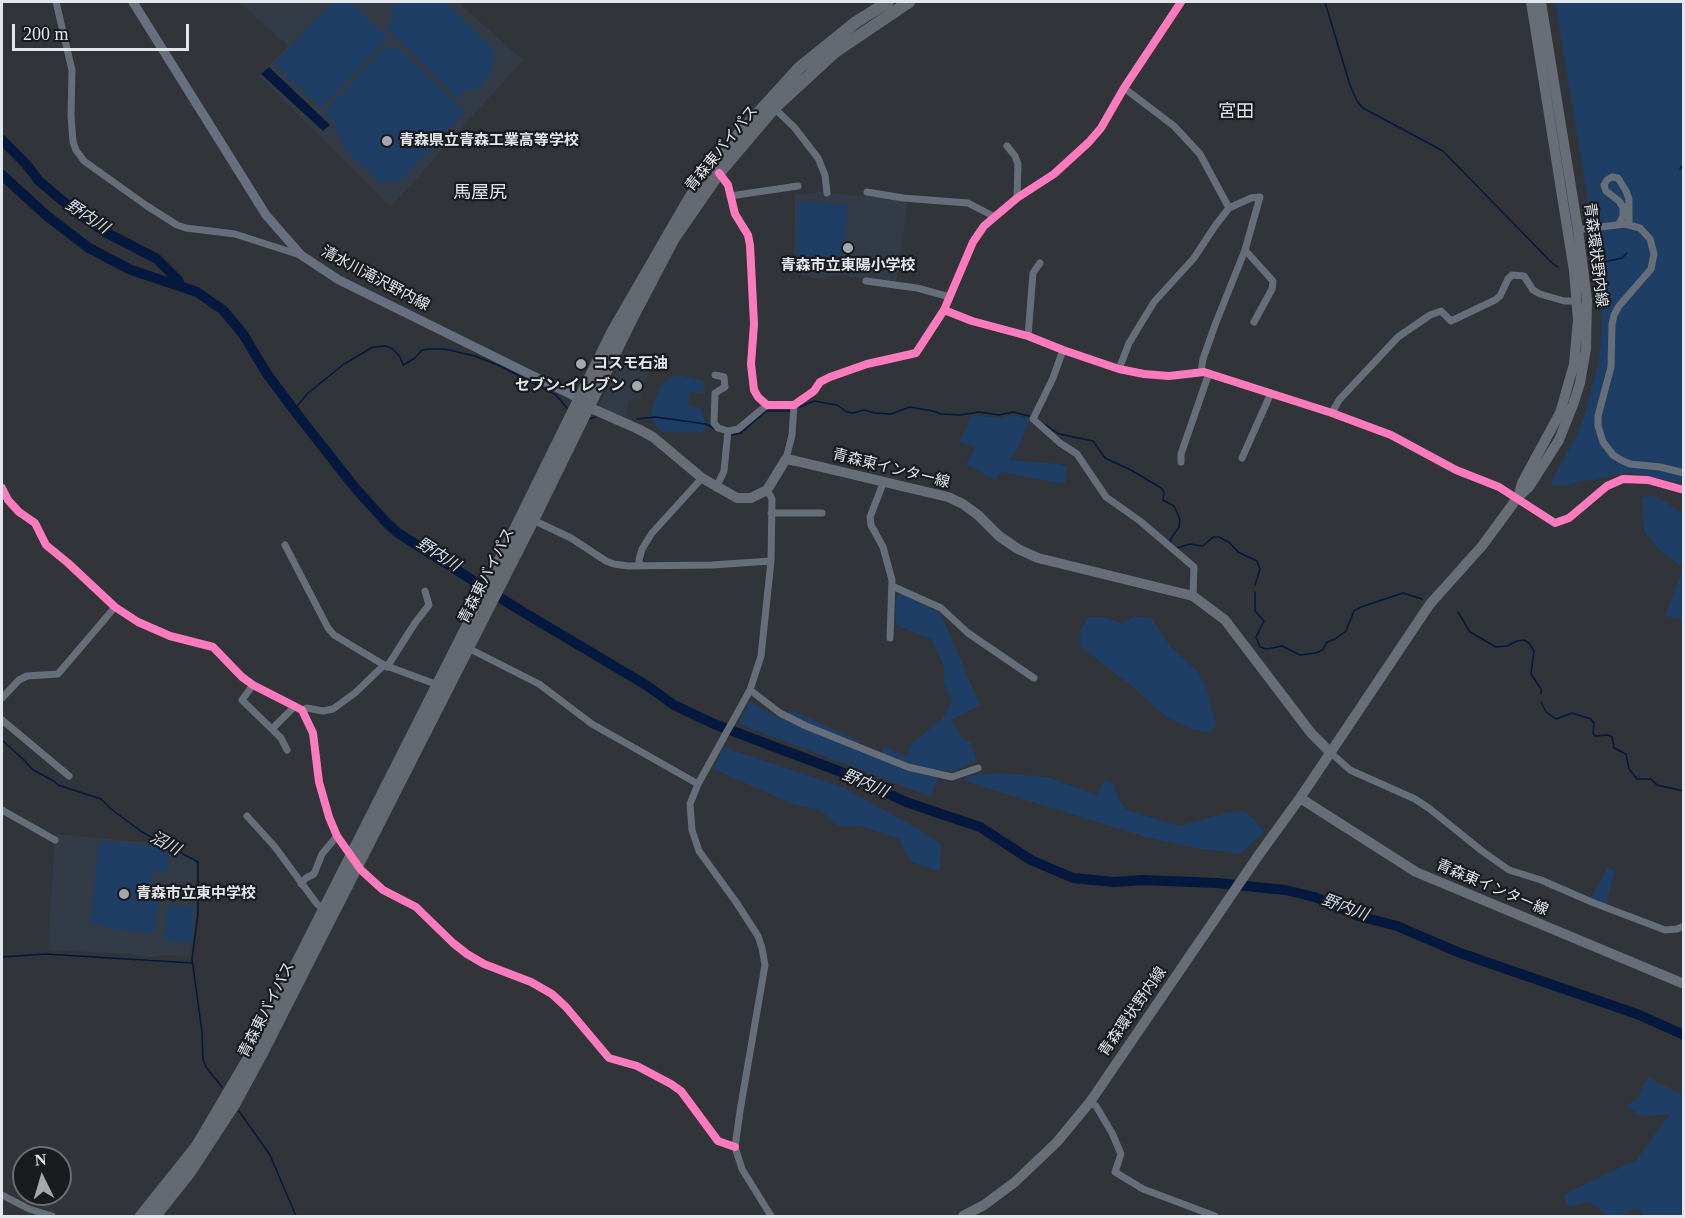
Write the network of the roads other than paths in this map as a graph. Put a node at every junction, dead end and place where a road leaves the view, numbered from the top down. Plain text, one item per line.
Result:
1 (56, 2) edge
2 (133, 2) edge
3 (888, 2) edge
4 (909, 2) edge
5 (1181, 2) edge
6 (1532, 2) edge
7 (1541, 2) edge
8 (1547, 67) junction
9 (1124, 88) junction
10 (774, 108) junction
11 (1007, 146) dead end
12 (719, 172) junction
13 (1623, 185) junction
14 (798, 186) dead end
15 (867, 192) dead end
16 (827, 193) dead end
17 (1610, 194) junction
18 (730, 196) junction
19 (1017, 198) junction
20 (1229, 208) junction
21 (993, 216) junction
22 (1619, 224) junction
23 (1629, 224) junction
24 (1573, 230) junction
25 (1245, 250) junction
26 (301, 255) junction
27 (1041, 263) dead end
28 (866, 280) dead end
29 (950, 297) junction
30 (1578, 301) junction
31 (944, 310) junction
32 (1254, 322) dead end
33 (1028, 336) junction
34 (1063, 350) junction
35 (1119, 369) junction
36 (1201, 372) junction
37 (1209, 373) junction
38 (715, 375) dead end
39 (1271, 393) junction
40 (584, 403) junction
41 (767, 405) junction
42 (794, 405) junction
43 (1332, 412) junction
44 (729, 431) junction
45 (1242, 458) dead end
46 (786, 459) junction
47 (1181, 462) dead end
48 (1683, 473) edge
49 (702, 478) junction
50 (884, 482) junction
51 (2, 488) edge
52 (716, 488) junction
53 (767, 490) junction
54 (1683, 490) edge
55 (1518, 497) junction
56 (771, 513) junction
57 (822, 513) dead end
58 (533, 520) junction
59 (285, 545) dead end
60 (506, 560) junction
61 (771, 561) junction
62 (640, 566) junction
63 (892, 586) junction
64 (425, 591) dead end
65 (1193, 596) junction
66 (115, 607) junction
67 (471, 630) junction
68 (890, 638) dead end
69 (468, 648) junction
70 (385, 666) junction
71 (1034, 678) dead end
72 (253, 685) junction
73 (438, 685) junction
74 (750, 690) junction
75 (2, 698) edge
76 (295, 706) junction
77 (302, 710) junction
78 (2, 720) edge
79 (272, 729) junction
80 (287, 750) dead end
81 (1330, 752) junction
82 (978, 768) dead end
83 (69, 776) dead end
84 (698, 784) junction
85 (1300, 798) junction
86 (2, 810) edge
87 (247, 816) dead end
88 (337, 836) junction
89 (55, 840) dead end
90 (354, 861) junction
91 (301, 884) junction
92 (324, 909) junction
93 (1683, 926) edge
94 (1683, 984) edge
95 (1090, 1102) junction
96 (735, 1147) junction
97 (2, 1197) edge
98 (52, 1216) edge
99 (141, 1216) edge
100 (155, 1216) edge
101 (771, 1216) edge
102 (963, 1216) edge
103 (1215, 1216) edge

1 - 26 street
2 - 26 main road, 清水川滝沢野内線
3 - 40 highway, 青森東バイパス
4 - 10 highway, 青森東バイパス
5 - 9 street
6 - 8 main road, 青森環状野内線
7 - 8 main road, 青森環状野内線
8 - 24 main road, 青森環状野内線
9 - 19 street
9 - 20 street
10 - 12 highway, 青森東バイパス
10 - 16 street
11 - 19 street
12 - 18 street
12 - 40 highway, 青森東バイパス
13 - 17 street
13 - 17 street
13 - 23 street
14 - 18 street
15 - 21 street
17 - 22 street
18 - 41 street
19 - 21 street
20 - 25 street
20 - 35 street
21 - 29 street
22 - 23 street
22 - 24 street
23 - 48 street
24 - 30 main road, 青森環状野内線
24 - 55 main road, 青森環状野内線
25 - 32 street
25 - 36 street
26 - 40 main road, 清水川滝沢野内線
27 - 33 street
28 - 29 street
29 - 31 street
30 - 43 street
30 - 55 main road, 青森環状野内線
31 - 33 street
31 - 42 street
33 - 34 street
34 - 35 street
34 - 65 street
35 - 36 street
36 - 37 street
37 - 39 street
37 - 47 street
38 - 44 street
39 - 43 street
39 - 45 street
40 - 49 main road
40 - 58 highway, 青森東バイパス
40 - 60 highway, 青森東バイパス
41 - 42 street
41 - 44 street
42 - 46 street
43 - 55 street
44 - 52 street
46 - 50 main road, 青森東インター線
46 - 53 main road
49 - 52 main road
49 - 62 street
50 - 63 street
50 - 65 main road, 青森東インター線
51 - 66 street
52 - 53 main road
53 - 56 street
54 - 55 street
55 - 81 main road, 青森環状野内線
56 - 57 street
56 - 61 street
58 - 60 highway, 青森東バイパス
58 - 62 street
59 - 70 street
60 - 67 highway, 青森東バイパス
61 - 62 street
61 - 74 street
63 - 68 street
63 - 71 street
64 - 70 street
65 - 81 main road, 青森東インター線
66 - 72 street
66 - 75 street
67 - 69 highway, 青森東バイパス
67 - 73 highway, 青森東バイパス
69 - 84 street
69 - 90 highway, 青森東バイパス
70 - 73 street
70 - 77 street
72 - 76 street
72 - 79 street
73 - 90 highway, 青森東バイパス
74 - 82 street
74 - 84 street
76 - 77 street
76 - 79 street
77 - 88 street
78 - 83 street
79 - 80 street
81 - 85 main road, 青森環状野内線
81 - 93 street
84 - 96 street
85 - 94 main road, 青森東インター線
85 - 95 main road, 青森環状野内線
86 - 89 street
87 - 91 street
88 - 90 street
88 - 91 street
90 - 92 highway, 青森東バイパス
90 - 96 street
90 - 100 highway, 青森東バイパス
91 - 92 street
92 - 99 highway, 青森東バイパス
95 - 102 main road, 青森環状野内線
95 - 103 street
96 - 101 street
97 - 98 street

